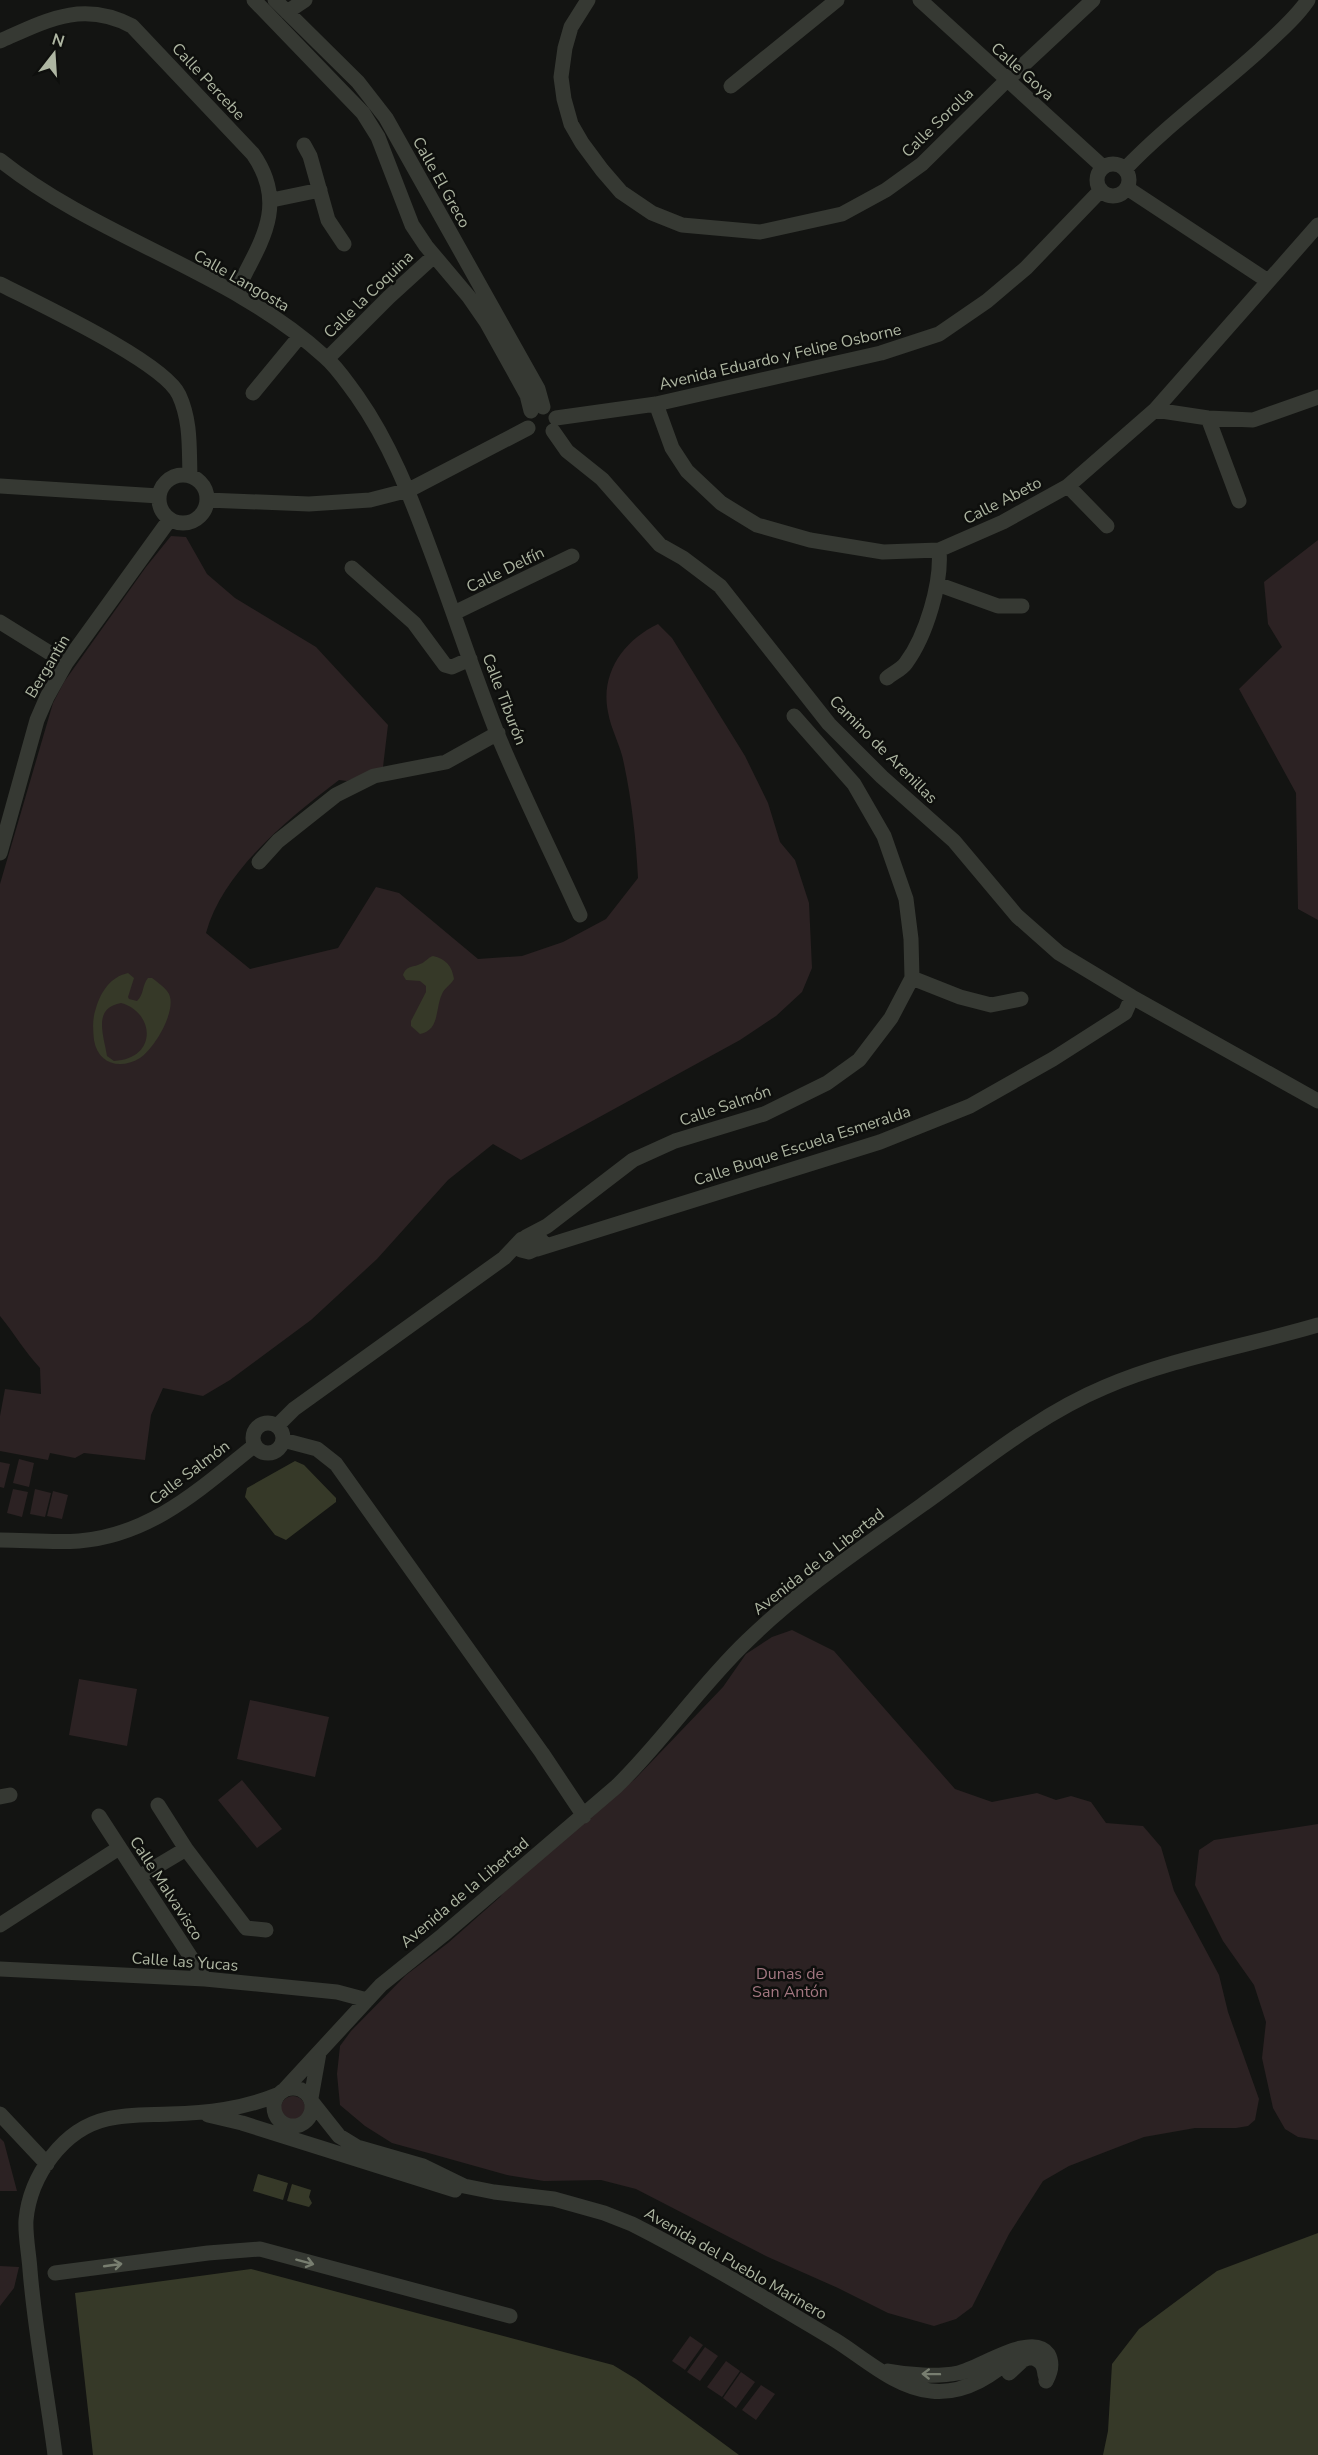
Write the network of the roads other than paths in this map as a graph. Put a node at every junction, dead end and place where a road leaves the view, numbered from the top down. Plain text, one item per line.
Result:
1 (254, 0) edge
2 (275, 0) edge
3 (305, 0) edge
4 (588, 0) edge
5 (837, 0) edge
6 (920, 0) edge
7 (1093, 0) edge
8 (1308, 0) edge
9 (287, 12) junction
10 (0, 41) edge
11 (1006, 81) junction
12 (731, 86) dead end
13 (304, 145) dead end
14 (0, 160) edge
15 (1103, 167) junction
16 (1125, 169) junction
17 (1127, 188) junction
18 (320, 190) junction
19 (1101, 190) junction
20 (272, 200) junction
21 (1318, 225) edge
22 (344, 244) dead end
23 (434, 256) junction
24 (1268, 281) junction
25 (0, 284) edge
26 (235, 293) junction
27 (300, 336) junction
28 (327, 358) junction
29 (253, 393) dead end
30 (1318, 397) edge
31 (656, 404) junction
32 (537, 409) junction
33 (1155, 410) junction
34 (1208, 418) junction
35 (554, 424) junction
36 (528, 428) junction
37 (190, 476) junction
38 (0, 486) edge
39 (1068, 486) junction
40 (409, 490) junction
41 (159, 496) junction
42 (207, 501) junction
43 (1239, 501) dead end
44 (170, 519) junction
45 (1107, 526) dead end
46 (939, 550) junction
47 (572, 556) dead end
48 (352, 568) dead end
49 (938, 584) junction
50 (1022, 606) dead end
51 (454, 614) junction
52 (0, 622) edge
53 (470, 659) junction
54 (66, 663) junction
55 (887, 678) dead end
56 (794, 716) dead end
57 (498, 733) junction
58 (6, 804) edge
59 (0, 853) edge
60 (259, 862) dead end
61 (580, 915) dead end
62 (912, 978) junction
63 (1132, 997) junction
64 (1021, 999) dead end
65 (1318, 1101) edge
66 (535, 1241) junction
67 (1318, 1325) edge
68 (280, 1433) junction
69 (255, 1445) junction
70 (0, 1540) edge
71 (158, 1805) dead end
72 (99, 1816) dead end
73 (584, 1816) junction
74 (119, 1848) junction
75 (186, 1849) junction
76 (139, 1877) junction
77 (0, 1925) edge
78 (266, 1930) dead end
79 (0, 1969) edge
80 (205, 1979) junction
81 (367, 2000) junction
82 (319, 2053) junction
83 (281, 2092) junction
84 (311, 2100) junction
85 (196, 2113) junction
86 (0, 2114) edge
87 (214, 2117) junction
88 (287, 2125) junction
89 (367, 2162) junction
90 (47, 2164) junction
91 (494, 2193) junction
92 (55, 2273) dead end
93 (510, 2316) dead end
94 (1018, 2350) junction
95 (882, 2370) junction
96 (944, 2391) junction
97 (55, 2455) edge

1 - 23 street
2 - 9 street, Calle El Greco
3 - 9 street
4 - 11 street, Calle Sorolla
5 - 12 street
6 - 11 street, Calle Goya
7 - 11 street, Calle Sorolla
8 - 16 street
9 - 32 street, Calle El Greco
10 - 20 street, Calle Percebe
11 - 15 street, Calle Goya
13 - 18 street
14 - 26 street, Calle Langosta
15 - 16 street
15 - 19 street
16 - 17 street
17 - 19 street
17 - 24 street
18 - 20 street
18 - 22 street
19 - 31 street, Avenida Eduardo y Felipe Osborne
20 - 26 street, Calle Percebe
21 - 24 street, Calle Abeto
23 - 28 street, Calle la Coquina
23 - 32 street
24 - 33 street, Calle Abeto
25 - 37 street
26 - 27 street, Calle Langosta
27 - 28 street, Calle Langosta
27 - 29 street
28 - 40 street, Calle Langosta
30 - 34 street
31 - 35 street, Avenida Eduardo y Felipe Osborne
31 - 46 street, Calle Abeto
32 - 35 street
32 - 36 street
33 - 34 street
33 - 39 street, Calle Abeto
34 - 43 street
35 - 36 street
35 - 63 street, Camino de Arenillas
36 - 40 street
37 - 41 street
37 - 42 street
38 - 41 street
39 - 45 street
39 - 46 street, Calle Abeto
40 - 42 street
40 - 51 street, Calle Tiburón
41 - 44 street
42 - 44 street
44 - 54 street, Bergantin
46 - 49 street
47 - 51 street, Calle Delfín
48 - 53 street
49 - 50 street
49 - 55 street
51 - 53 street, Calle Tiburón
52 - 54 street
53 - 57 street, Calle Tiburón
54 - 58 street, Bergantin
56 - 62 street, Calle Salmón
57 - 60 street
57 - 61 street, Calle Tiburón
58 - 59 street, Bergantin
62 - 64 street
62 - 66 street, Calle Salmón
63 - 65 street, Camino de Arenillas
63 - 66 street, Calle Buque Escuela Esmeralda
66 - 68 street, Calle Buque Escuela Esmeralda
67 - 73 street, Avenida de la Libertad
68 - 69 street
68 - 69 street
68 - 73 street
69 - 70 street, Calle Salmón
71 - 75 street
72 - 74 street, Calle Malvavisco
73 - 81 street, Avenida de la Libertad
74 - 76 street, Calle Malvavisco
74 - 77 street
75 - 76 street
75 - 78 street
76 - 80 street, Calle Malvavisco
79 - 80 street, Calle las Yucas
80 - 81 street, Calle las Yucas
81 - 82 street, Avenida de la Libertad
82 - 83 street, Avenida de la Libertad
82 - 84 street
83 - 84 street
83 - 85 street, Avenida del Pueblo Marinero
83 - 88 street
84 - 88 street
84 - 91 street, Avenida del Pueblo Marinero
85 - 87 street, Avenida del Pueblo Marinero
85 - 90 street, Avenida del Pueblo Marinero
86 - 90 street
87 - 88 street, Avenida del Pueblo Marinero
87 - 89 street, Avenida del Pueblo Marinero
88 - 89 street, Avenida del Pueblo Marinero
89 - 91 street, Avenida del Pueblo Marinero
90 - 97 street, Avenida del Pueblo Marinero
91 - 95 street, Avenida del Pueblo Marinero
92 -> 93 street
94 -> 95 street, Avenida del Pueblo Marinero
94 - 96 street, Avenida del Pueblo Marinero
94 - 96 street, Avenida del Pueblo Marinero
95 - 96 street, Avenida del Pueblo Marinero

